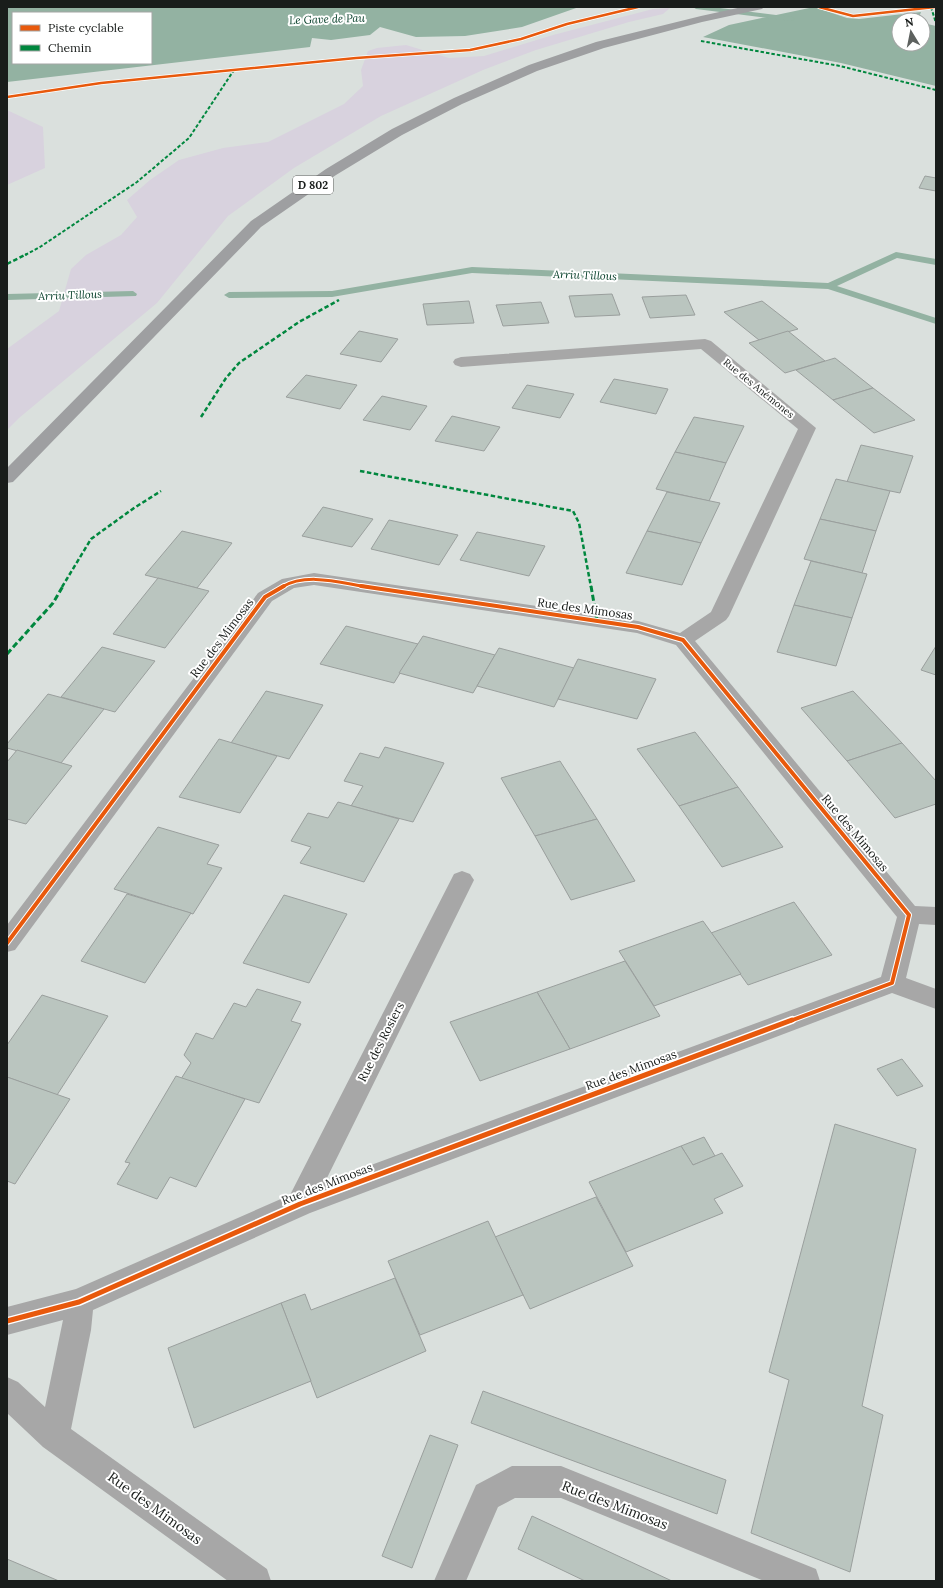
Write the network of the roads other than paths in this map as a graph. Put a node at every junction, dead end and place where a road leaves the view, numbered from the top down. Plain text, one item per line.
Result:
1 (758, 7) edge
2 (462, 362) dead end
3 (7, 478) edge
4 (683, 640) junction
5 (462, 880) dead end
6 (910, 915) junction
7 (936, 916) edge
8 (7, 943) edge
9 (892, 983) junction
10 (936, 999) edge
11 (300, 1204) junction
12 (79, 1302) junction
13 (7, 1321) edge
14 (7, 1392) edge
15 (54, 1436) junction
16 (255, 1581) edge
17 (450, 1581) edge
18 (804, 1581) edge

1 - 3 main road, D 802
2 - 4 street, Rue des Anémones
4 - 6 street, Rue des Mimosas
4 - 8 street, Rue des Mimosas
5 - 11 street, Rue des Rosiers
6 - 7 street
6 - 9 street
9 - 10 street
9 - 11 street, Rue des Mimosas
11 - 12 street, Rue des Mimosas
12 - 13 street, Rue des Mimosas
12 - 15 street
14 - 15 street, Rue des Mimosas
15 - 16 street, Rue des Mimosas
17 - 18 street, Rue des Mimosas

